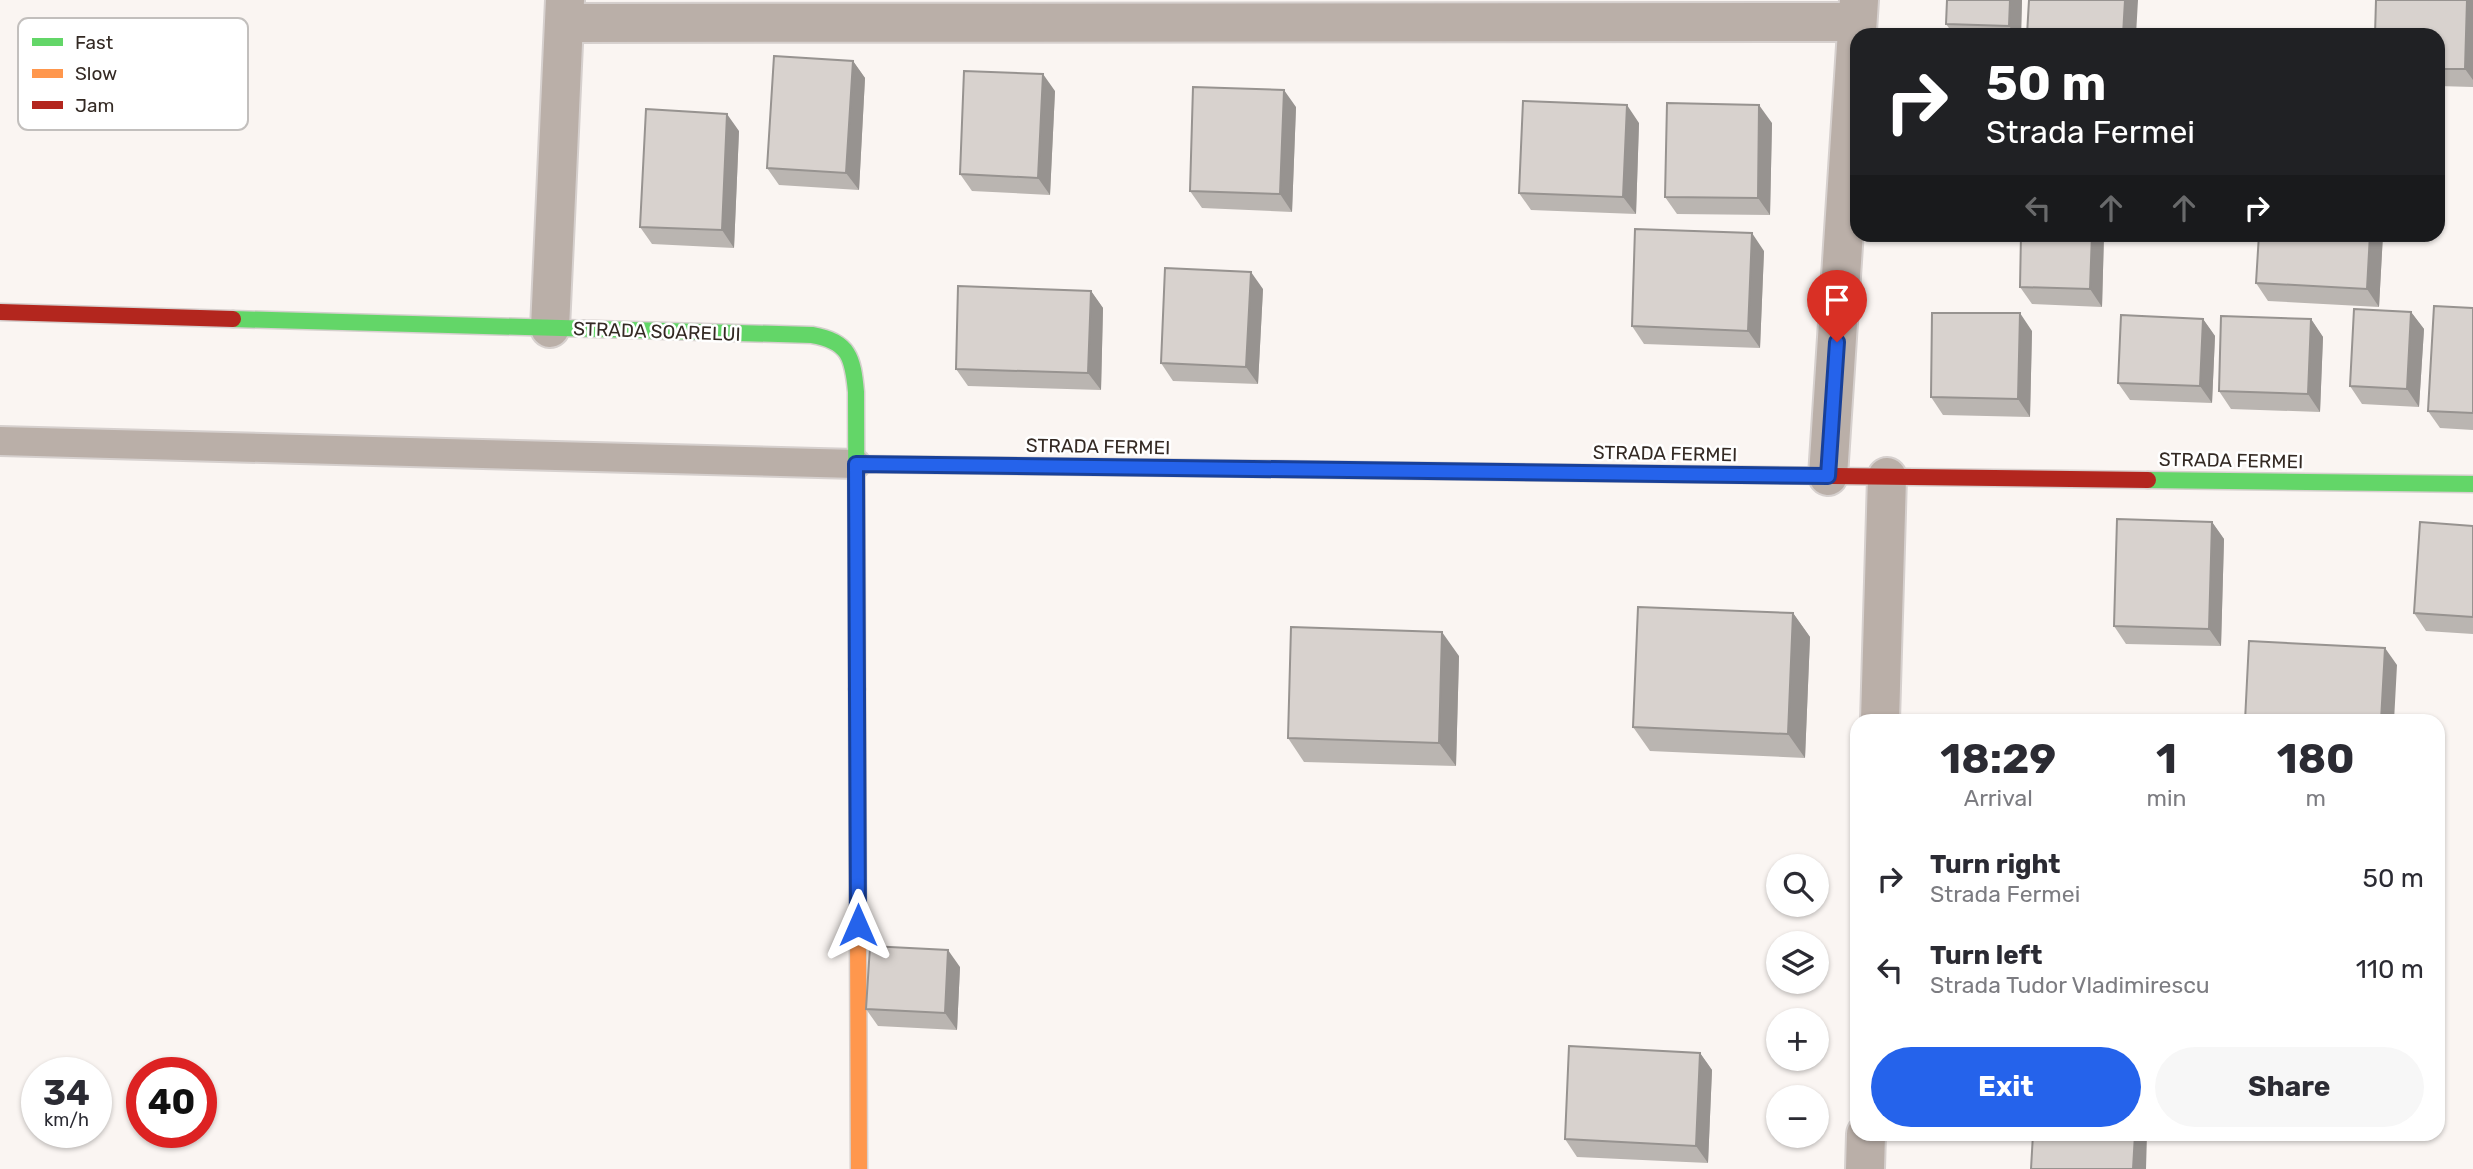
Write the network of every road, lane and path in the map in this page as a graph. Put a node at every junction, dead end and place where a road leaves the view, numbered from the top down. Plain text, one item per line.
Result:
1 (565, 11) edge
2 (1858, 11) edge
3 (1850, 135) edge
4 (0, 312) edge
5 (550, 328) junction
6 (0, 441) edge
7 (856, 464) junction
8 (1828, 476) junction
9 (1887, 477) junction
10 (2473, 484) edge
11 (1880, 714) edge
12 (1866, 1141) edge
13 (859, 1169) edge
14 (1865, 1169) edge

1 - 2 street
1 - 5 street, STRADA SOARELUI
3 - 8 street
4 - 5 street
5 - 7 street, STRADA SOARELUI
6 - 7 lane
7 - 8 street, STRADA FERMEI
7 - 13 street
8 - 9 street, STRADA FERMEI
9 - 10 street, STRADA FERMEI
9 - 11 street
12 - 14 street

